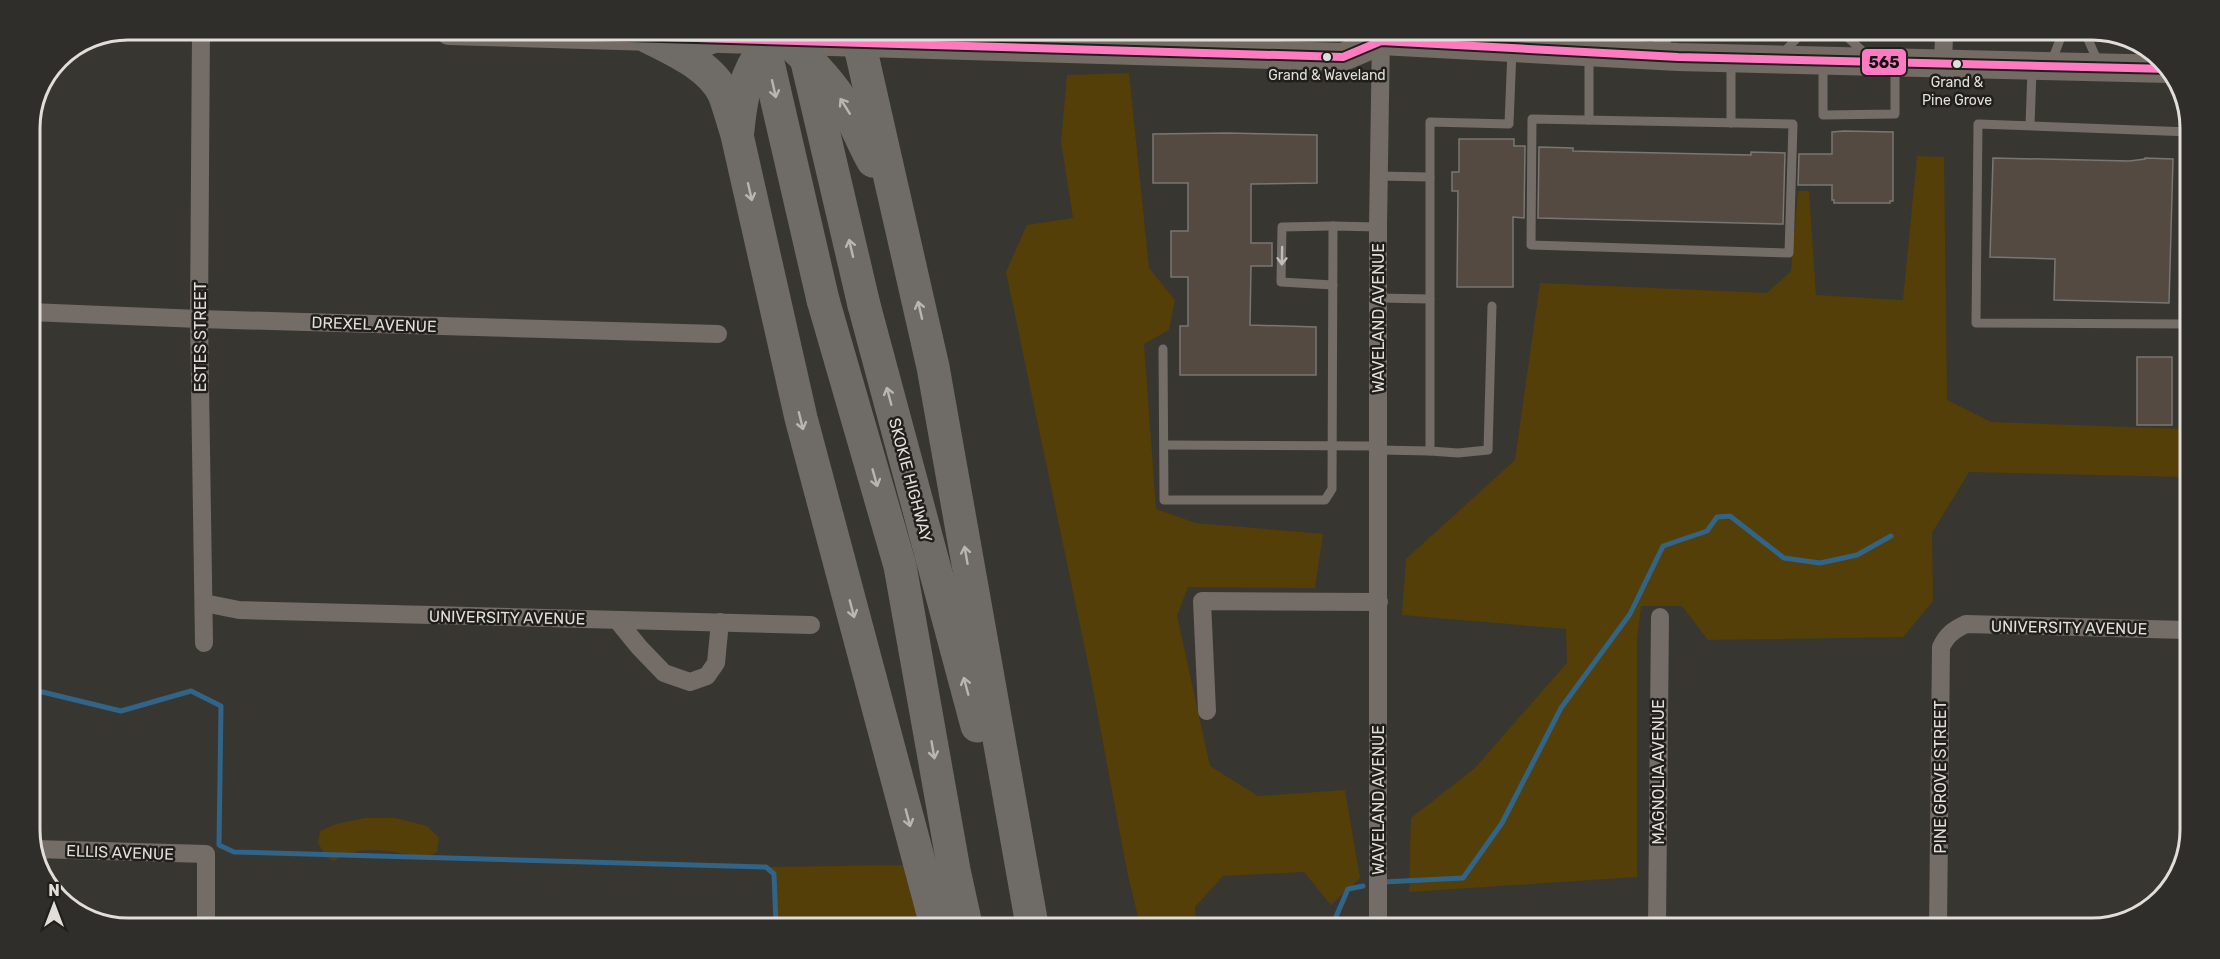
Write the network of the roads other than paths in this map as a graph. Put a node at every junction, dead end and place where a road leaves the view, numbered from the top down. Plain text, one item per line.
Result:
1 (201, 40) edge
2 (654, 40) edge
3 (774, 40) edge
4 (781, 40) edge
5 (782, 40) edge
6 (785, 40) edge
7 (860, 40) edge
8 (911, 40) edge
9 (1371, 40) edge
10 (1376, 40) edge
11 (1436, 40) edge
12 (1795, 40) edge
13 (1852, 40) edge
14 (2059, 40) edge
15 (2088, 40) edge
16 (1497, 43) edge
17 (1661, 46) edge
18 (1593, 49) junction
19 (1944, 50) edge
20 (1731, 58) junction
21 (1775, 59) junction
22 (1822, 60) junction
23 (1885, 61) junction
24 (2041, 66) junction
25 (2100, 67) junction
26 (2156, 69) edge
27 (1588, 120) junction
28 (1731, 123) junction
29 (2030, 125) junction
30 (2179, 132) edge
31 (737, 135) junction
32 (1379, 176) junction
33 (1430, 177) junction
34 (893, 194) junction
35 (1333, 226) junction
36 (1378, 227) junction
37 (1333, 285) junction
38 (1378, 298) junction
39 (1430, 299) junction
40 (1492, 306) dead end
41 (41, 313) edge
42 (199, 320) junction
43 (2179, 324) edge
44 (718, 334) dead end
45 (1163, 349) dead end
46 (1164, 445) junction
47 (1332, 447) junction
48 (1378, 448) junction
49 (1430, 451) junction
50 (1379, 602) junction
51 (204, 603) junction
52 (1660, 616) dead end
53 (618, 620) junction
54 (720, 622) junction
55 (811, 625) dead end
56 (1954, 629) joint
57 (2180, 630) edge
58 (204, 643) dead end
59 (1207, 711) dead end
60 (42, 849) edge
61 (206, 918) edge
62 (934, 918) edge
63 (964, 918) edge
64 (1029, 918) edge
65 (1030, 918) edge
66 (1378, 918) edge
67 (1657, 918) edge
68 (1938, 918) edge

1 - 42 street, ESTES STREET
2 - 31 highway
3 - 31 highway
4 -> 63 highway, SKOKIE HIGHWAY, bridge
64 -> 5 highway, SKOKIE HIGHWAY, bridge
34 -> 6 highway
7 - 34 highway
8 - 9 main road
10 - 32 street, WAVELAND AVENUE
11 - 16 main road
12 - 21 lane
13 - 23 lane
14 - 24 lane
15 - 25 lane
16 - 18 main road
16 - 33 lane
17 - 18 main road
17 - 20 main road
18 - 27 lane
19 - 23 main road
19 - 24 main road
20 - 21 main road
20 - 28 lane
21 - 22 main road
22 - 23 main road
22 - 23 lane
24 - 25 main road
24 - 29 lane
25 - 26 main road
27 - 28 lane
27 - 28 lane
29 - 30 lane
29 - 43 lane
31 -> 62 highway
32 - 33 lane
32 - 36 street, WAVELAND AVENUE
33 - 39 lane
65 -> 34 highway
35 - 36 lane
35 - 37 lane
35 -> 37 lane
36 - 38 street, WAVELAND AVENUE
37 - 47 lane
38 - 39 lane
38 - 48 street, WAVELAND AVENUE
39 - 49 lane
40 - 49 lane
41 - 42 street, DREXEL AVENUE
42 - 44 street, DREXEL AVENUE
42 - 51 street, ESTES STREET
45 - 46 lane
46 - 47 lane
46 - 47 lane
47 - 48 lane
48 - 49 lane
48 - 50 street, WAVELAND AVENUE
50 - 59 street
50 - 66 street, WAVELAND AVENUE
51 - 53 street, UNIVERSITY AVENUE
51 - 58 street, ESTES STREET
52 - 67 street, MAGNOLIA AVENUE
53 - 54 street, UNIVERSITY AVENUE
53 - 54 street
54 - 55 street, UNIVERSITY AVENUE
56 - 57 street, UNIVERSITY AVENUE
56 - 68 street, PINE GROVE STREET
60 - 61 street, ELLIS AVENUE

